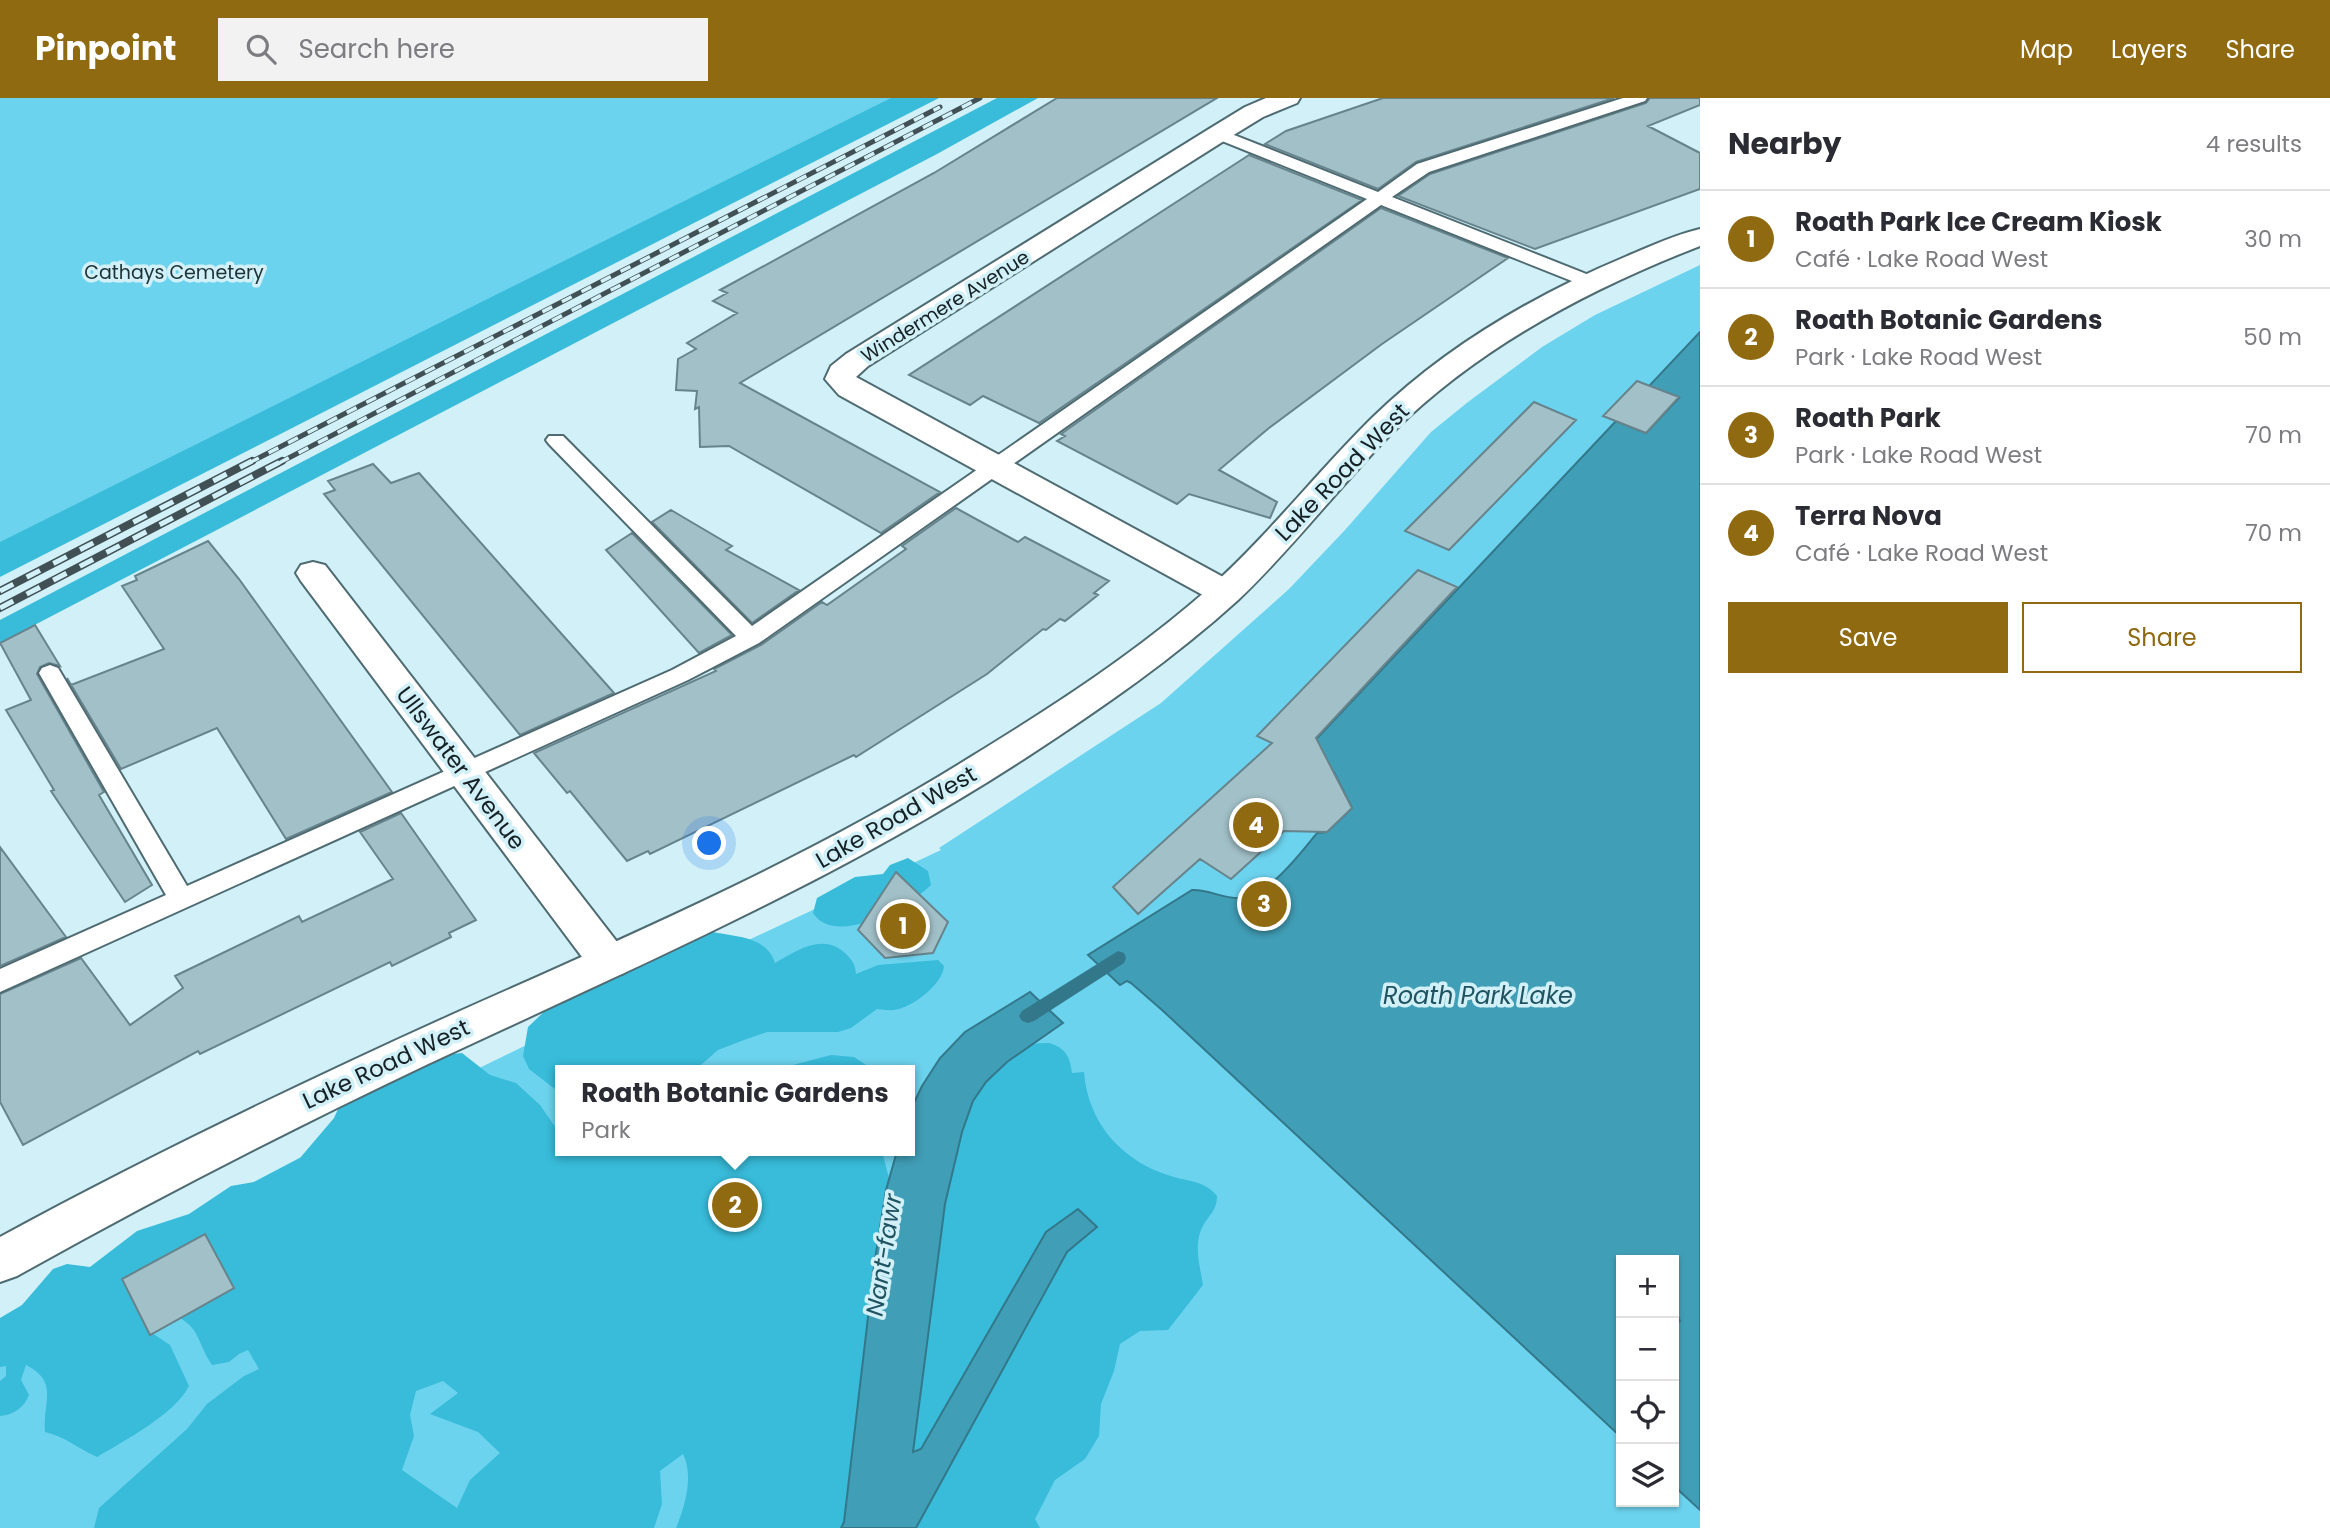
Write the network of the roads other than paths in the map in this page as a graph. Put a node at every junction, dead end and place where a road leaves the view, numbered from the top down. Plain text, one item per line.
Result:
1 (1288, 98) edge
2 (1639, 98) edge
3 (1218, 134) junction
4 (1379, 198) junction
5 (1700, 237) edge
6 (1593, 283) junction
7 (556, 440) dead end
8 (997, 468) junction
9 (313, 573) dead end
10 (1224, 592) junction
11 (751, 638) junction
12 (50, 673) dead end
13 (464, 773) junction
14 (181, 898) junction
15 (609, 962) junction
16 (0, 981) edge
17 (0, 1261) edge

1 - 3 street, Windermere Avenue
2 - 4 lane
3 - 4 lane
3 - 8 street, Windermere Avenue
4 - 6 lane
4 - 8 lane
5 - 6 street, Lake Road West
6 - 10 street, Lake Road West
7 - 11 lane
8 - 10 street, Windermere Avenue
8 - 11 lane
9 - 13 street, Ullswater Avenue
10 - 15 street, Lake Road West
11 - 13 lane
12 - 14 lane
13 - 14 lane
13 - 15 street, Ullswater Avenue
14 - 16 lane
15 - 17 street, Lake Road West

